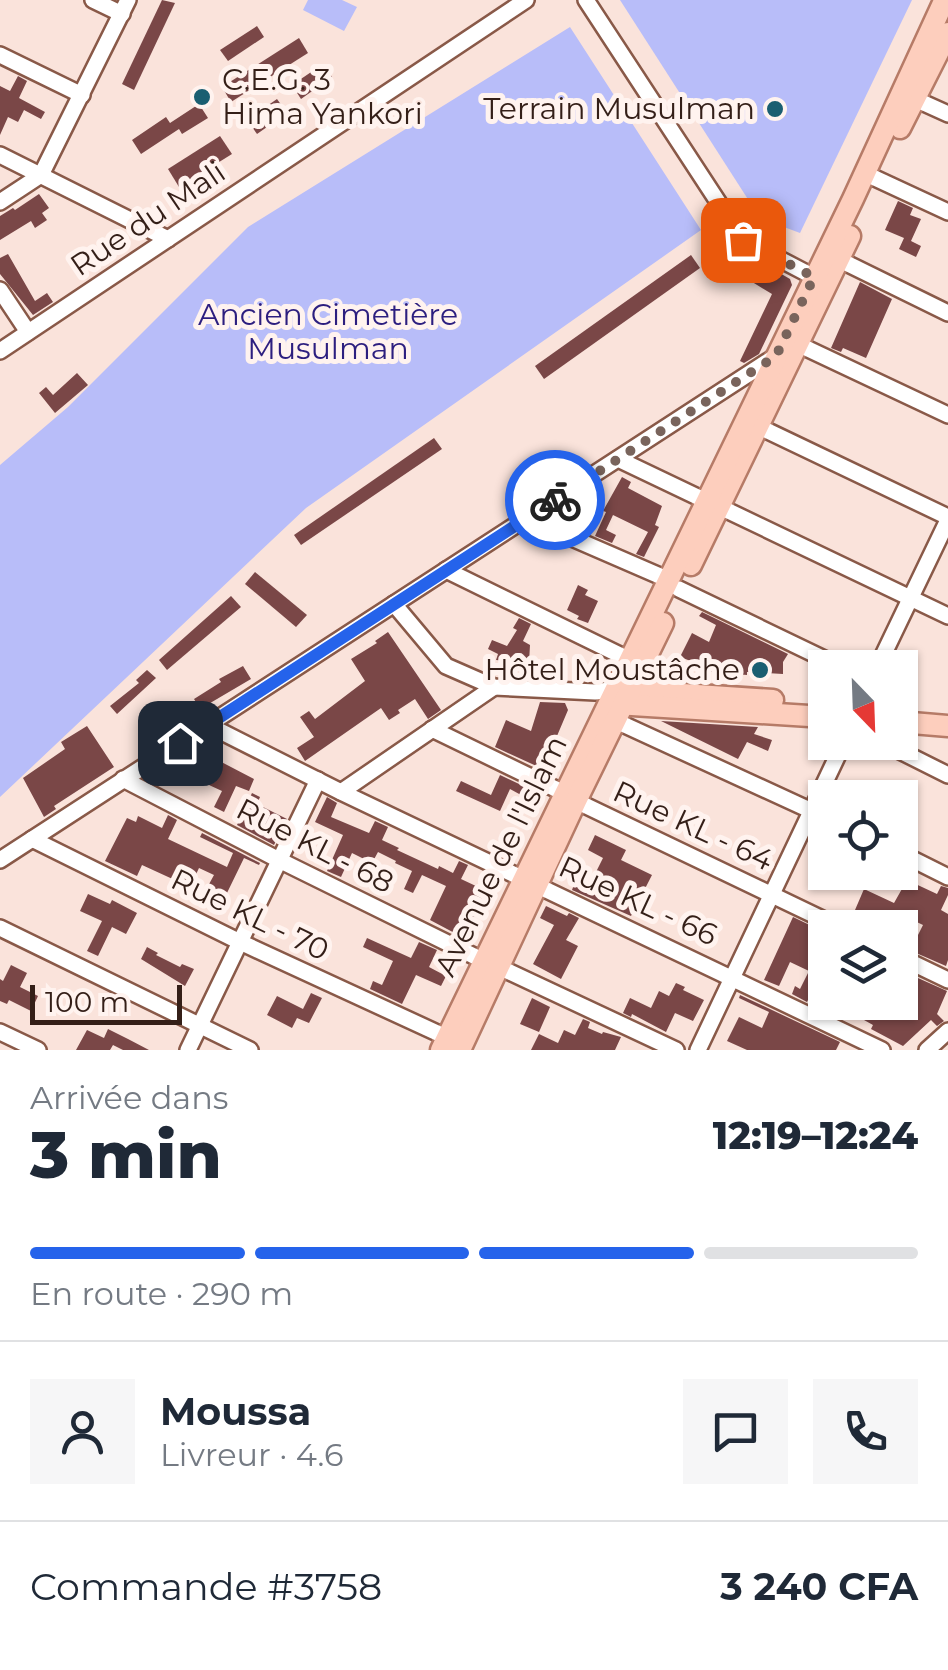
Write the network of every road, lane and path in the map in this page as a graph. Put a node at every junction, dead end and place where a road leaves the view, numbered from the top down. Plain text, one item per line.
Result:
1 (93, 0) edge
2 (526, 0) edge
3 (586, 0) edge
4 (945, 3) edge
5 (125, 7) edge
6 (948, 33) edge
7 (0, 55) edge
8 (82, 95) junction
9 (908, 96) junction
10 (948, 114) edge
11 (0, 155) edge
12 (41, 175) junction
13 (870, 175) junction
14 (0, 202) edge
15 (948, 212) edge
16 (168, 239) junction
17 (838, 260) junction
18 (814, 277) junction
19 (0, 290) edge
20 (948, 312) edge
21 (28, 332) junction
22 (786, 346) junction
23 (0, 351) edge
24 (948, 415) edge
25 (752, 423) junction
26 (618, 459) junction
27 (713, 504) junction
28 (526, 518) junction
29 (948, 519) edge
30 (446, 570) junction
31 (674, 584) junction
32 (912, 597) junction
33 (394, 604) junction
34 (948, 616) edge
35 (886, 650) edge
36 (808, 651) edge
37 (637, 662) junction
38 (494, 687) junction
39 (615, 700) junction
40 (808, 704) edge
41 (918, 710) edge
42 (948, 712) edge
43 (808, 716) edge
44 (918, 724) edge
45 (208, 725) junction
46 (948, 726) edge
47 (432, 729) junction
48 (918, 759) edge
49 (948, 774) edge
50 (124, 780) junction
51 (318, 780) junction
52 (342, 792) junction
53 (570, 797) junction
54 (808, 808) edge
55 (808, 833) edge
56 (32, 839) junction
57 (0, 860) edge
58 (279, 860) junction
59 (918, 862) edge
60 (948, 876) edge
61 (530, 880) junction
62 (773, 894) junction
63 (808, 912) edge
64 (0, 928) edge
65 (240, 942) junction
66 (491, 964) junction
67 (918, 966) edge
68 (732, 976) junction
69 (948, 980) edge
70 (199, 1026) junction
71 (948, 1031) edge
72 (0, 1032) edge
73 (455, 1047) edge
74 (38, 1050) edge
75 (188, 1050) edge
76 (250, 1050) edge
77 (676, 1050) edge
78 (698, 1050) edge
79 (882, 1050) edge
80 (927, 1050) edge

1 - 5 street
2 - 16 street, Rue du Mali
3 - 18 street
4 - 9 main road
5 - 8 street
6 - 9 main road
7 - 8 street
8 - 12 street
9 - 10 street
9 - 13 main road
11 - 12 street
12 - 14 street
12 - 16 street
13 - 15 street
13 - 17 main road
13 - 18 main road
16 - 21 street, Rue du Mali
17 - 20 street
17 - 22 main road
18 - 22 main road
19 - 21 street
21 - 23 street, Rue du Mali
22 - 24 street
22 - 25 main road
22 - 26 street
25 - 27 main road
25 - 29 street
26 - 27 street
26 - 28 street
27 - 31 main road
27 - 32 street
28 - 30 street
28 - 31 street
29 - 32 street
30 - 33 street
30 - 37 street
31 - 36 street
31 - 37 main road
32 - 34 street
32 - 35 street
33 - 38 street
33 - 45 street
37 - 39 main road
38 - 39 street
38 - 47 street
39 - 40 main road
39 - 43 main road
39 - 53 main road, Avenue de l'Islam
39 - 54 street
41 - 42 main road
44 - 46 main road
45 - 50 street
45 - 51 street, Rue KL - 66
47 - 52 street
47 - 53 street, Rue KL - 64
48 - 49 street
50 - 56 street
50 - 58 street, Rue KL - 68
51 - 52 street, Rue KL - 66
51 - 58 street
52 - 61 street, Rue KL - 66
53 - 61 main road, Avenue de l'Islam
53 - 62 street, Rue KL - 64
55 - 62 street
56 - 57 street
56 - 65 street, Rue KL - 70
58 - 65 street
58 - 66 street, Rue KL - 68
59 - 60 street
61 - 66 main road, Avenue de l'Islam
61 - 68 street, Rue KL - 66
62 - 63 street, Rue KL - 64
62 - 68 street
64 - 70 street
65 - 70 street
65 - 73 street, Rue KL - 70
66 - 73 main road, Avenue de l'Islam
66 - 77 street, Rue KL - 68
67 - 69 street
68 - 78 street
68 - 79 street, Rue KL - 66
70 - 75 street
70 - 76 street
71 - 80 street
72 - 74 street

